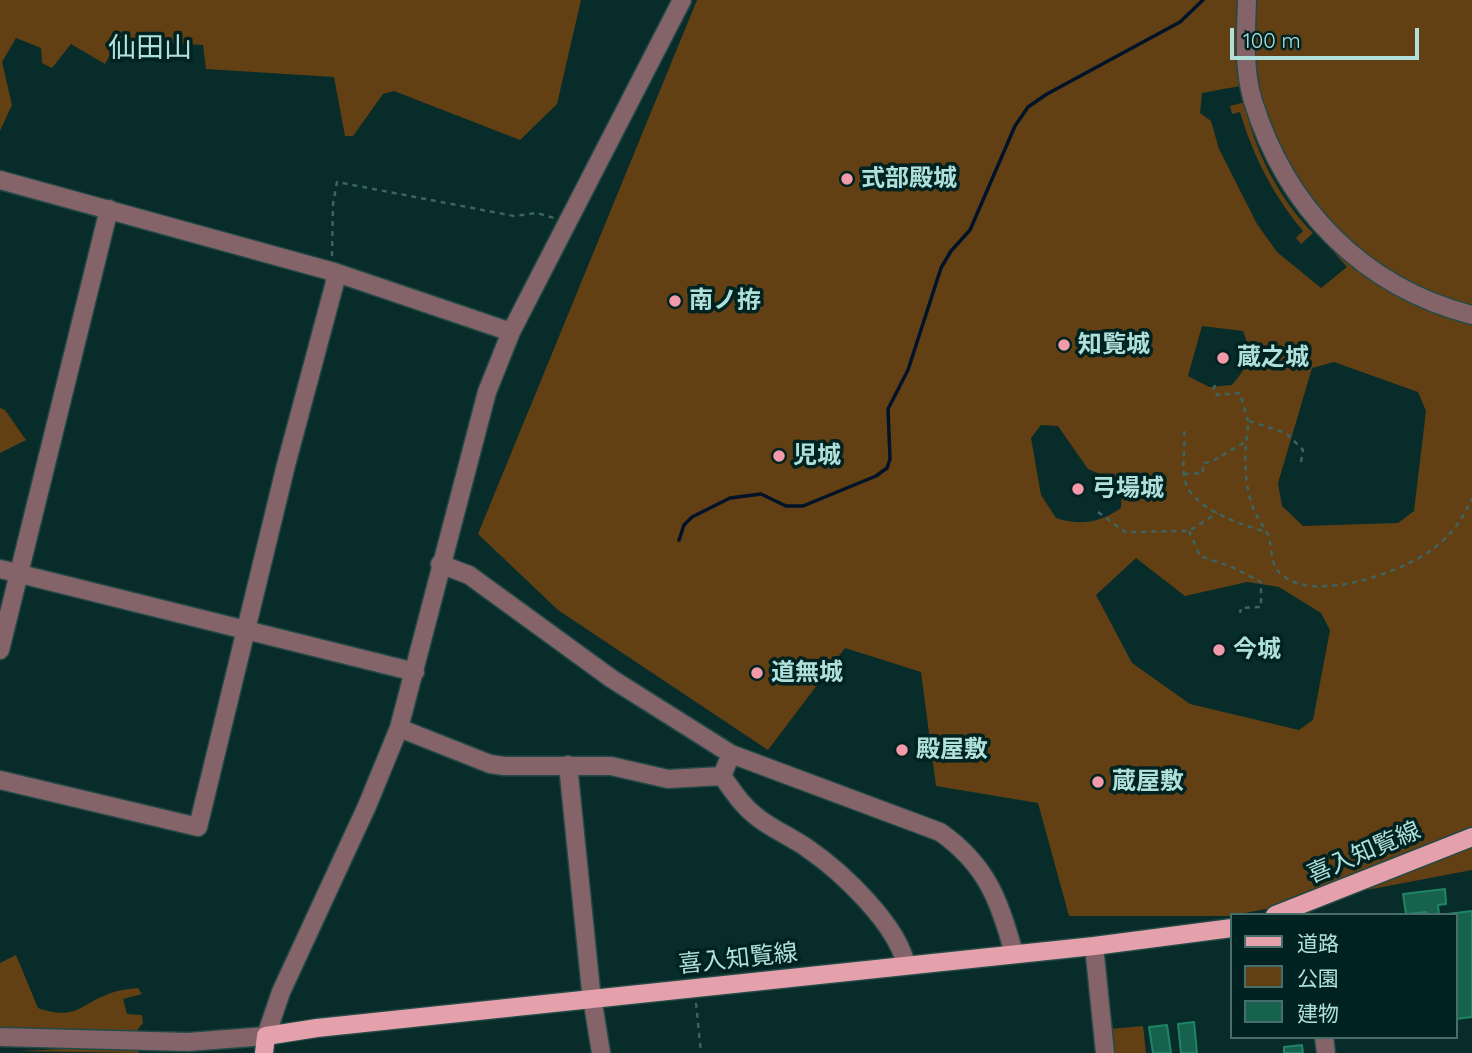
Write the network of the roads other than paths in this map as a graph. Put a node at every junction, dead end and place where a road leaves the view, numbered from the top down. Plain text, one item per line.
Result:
1 (682, 0) edge
2 (1247, 0) edge
3 (0, 180) edge
4 (109, 209) junction
5 (334, 272) junction
6 (1472, 315) edge
7 (511, 332) junction
8 (440, 564) junction
9 (8, 571) edge
10 (248, 630) junction
11 (0, 650) edge
12 (415, 672) junction
13 (399, 728) junction
14 (731, 754) junction
15 (568, 765) junction
16 (722, 776) junction
17 (0, 780) edge
18 (1472, 837) edge
19 (1310, 909) edge
20 (1287, 913) edge
21 (1230, 928) edge
22 (1094, 946) junction
23 (1014, 954) junction
24 (906, 965) junction
25 (592, 999) junction
26 (0, 1037) edge
27 (265, 1044) edge
28 (601, 1053) edge
29 (1105, 1053) edge

1 - 7 street
2 - 6 street
3 - 4 street
4 - 5 street
4 - 9 street
5 - 7 street
5 - 10 street
7 - 8 street
8 - 12 street
8 - 14 street
9 - 10 street
9 - 11 street
10 - 12 street
10 - 17 street
12 - 13 street
13 - 15 street
13 - 27 street
14 - 16 street
14 - 23 street
15 - 16 street
15 - 25 street
16 - 24 street
18 - 19 main road, 喜入知覧線
19 - 20 main road, 喜入知覧線
21 - 22 main road, 喜入知覧線
22 - 23 main road, 喜入知覧線
22 - 29 street
23 - 24 main road, 喜入知覧線
24 - 25 main road, 喜入知覧線
25 - 27 main road, 喜入知覧線
25 - 28 street
26 - 27 street

